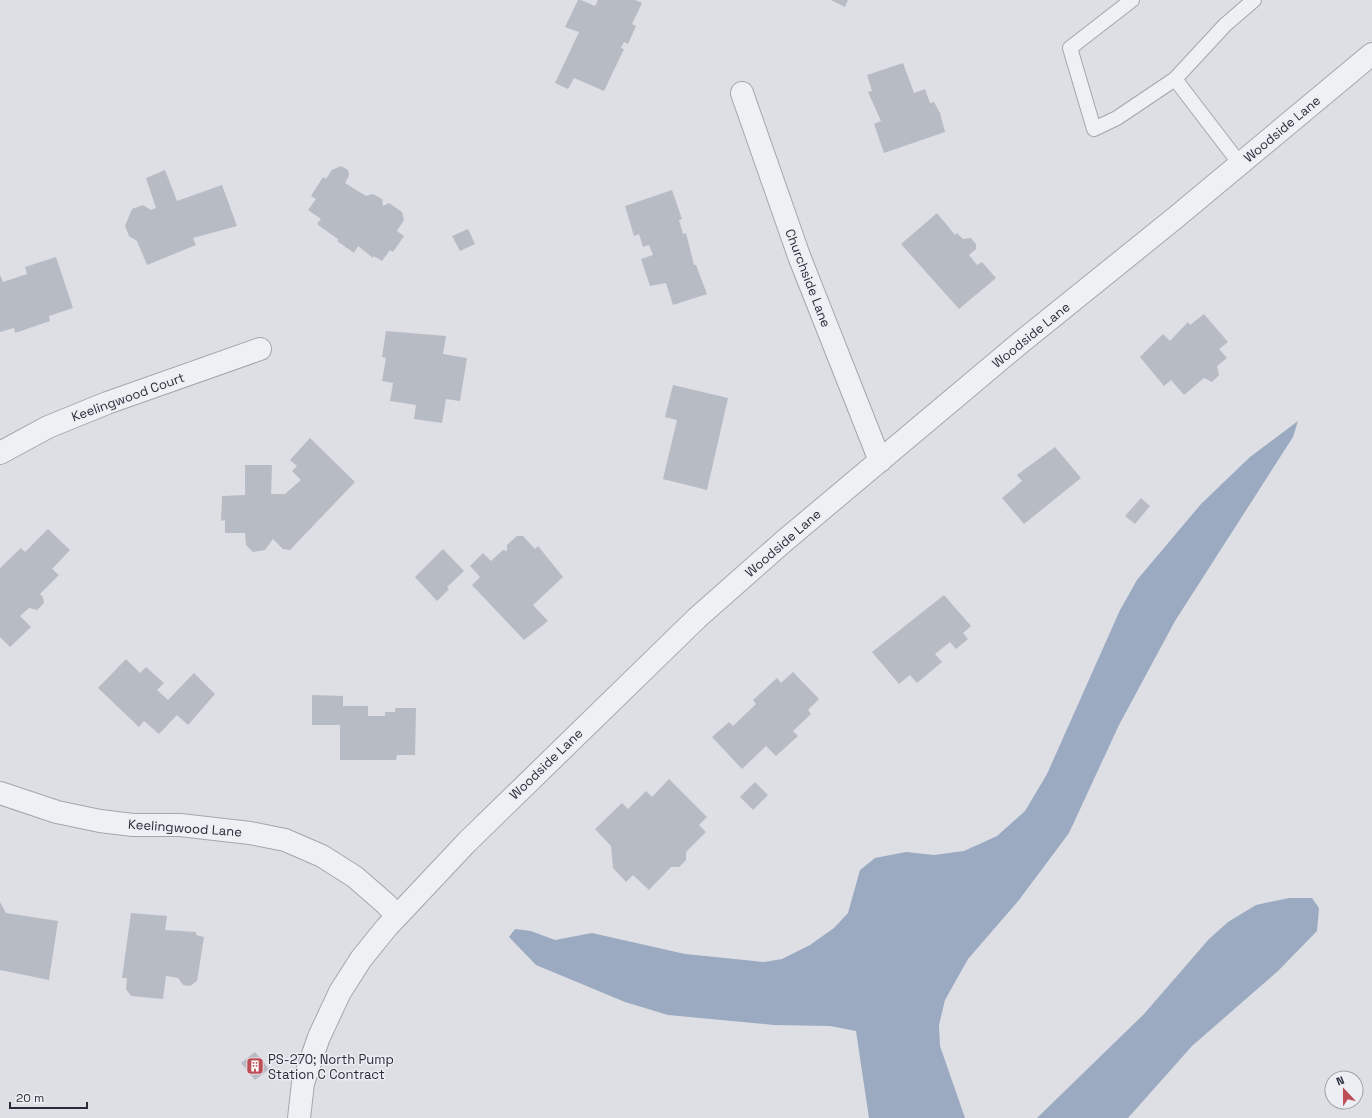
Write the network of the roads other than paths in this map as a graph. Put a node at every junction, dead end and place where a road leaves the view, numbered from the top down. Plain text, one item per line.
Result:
1 (1132, 0) edge
2 (1254, 0) edge
3 (1372, 54) edge
4 (1175, 79) junction
5 (742, 93) dead end
6 (1240, 164) junction
7 (260, 349) dead end
8 (0, 453) edge
9 (880, 461) junction
10 (0, 793) edge
11 (397, 916) junction
12 (299, 1118) edge

1 - 4 lane
2 - 4 lane
3 - 6 street, Woodside Lane
4 - 6 lane
5 - 9 street, Churchside Lane
6 - 9 street, Woodside Lane
7 - 8 street, Keelingwood Court
9 - 11 street, Woodside Lane
10 - 11 street, Keelingwood Lane
11 - 12 street, Woodside Lane

